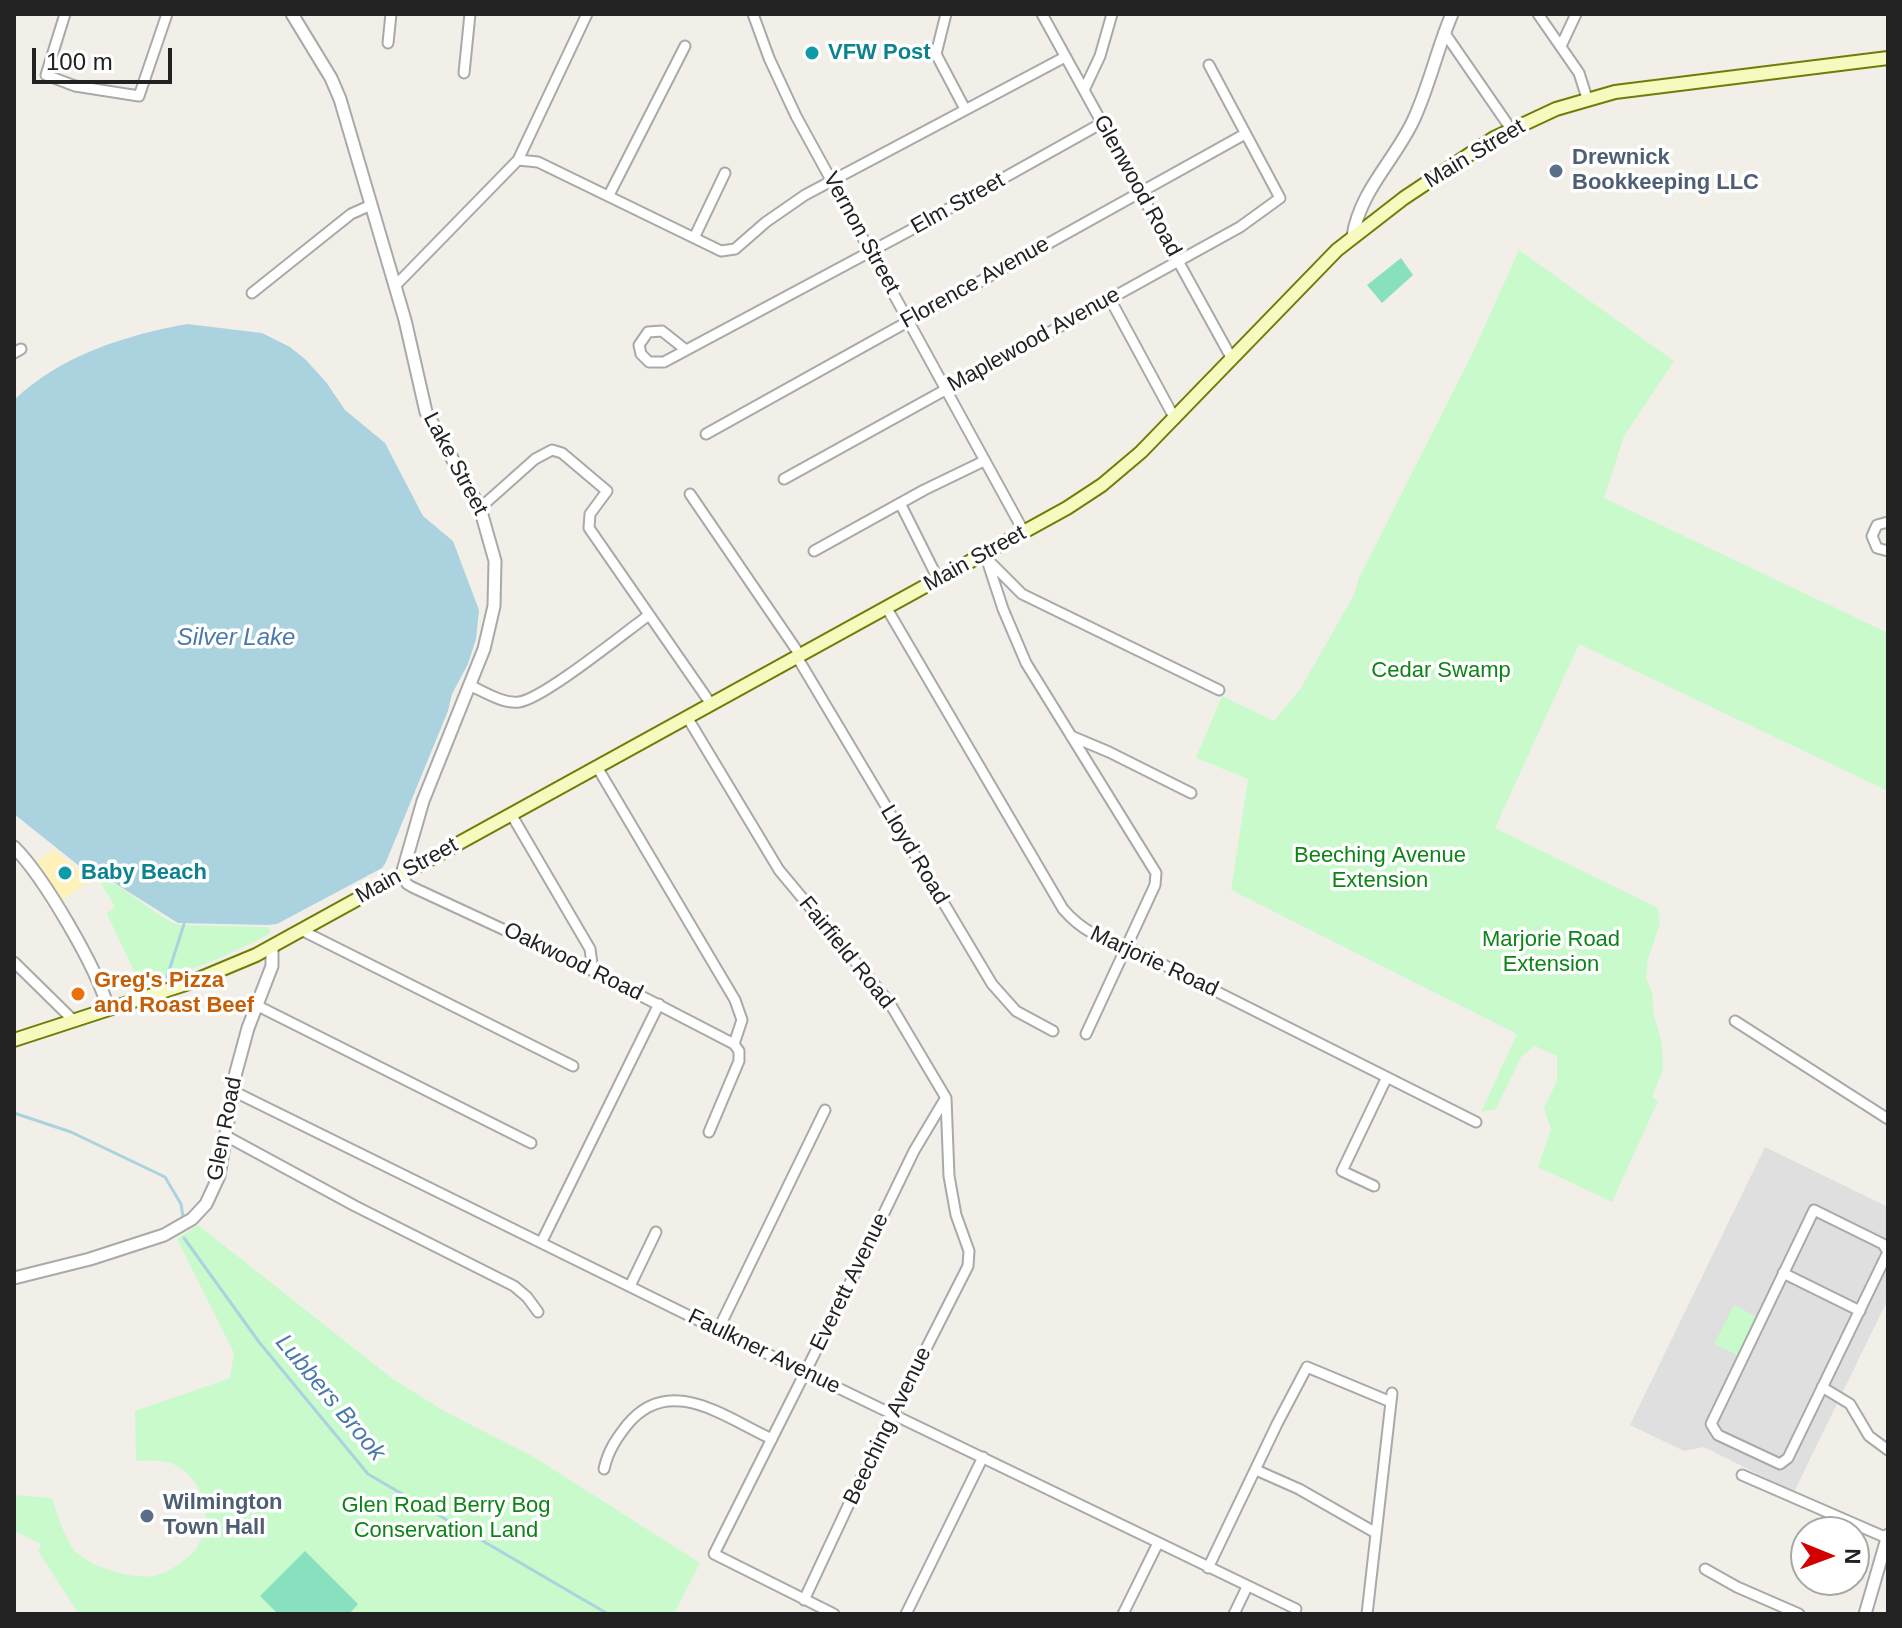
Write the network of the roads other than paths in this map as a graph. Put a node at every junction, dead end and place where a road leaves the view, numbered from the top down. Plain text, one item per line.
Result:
1 (65, 14) edge
2 (167, 14) edge
3 (292, 14) edge
4 (391, 14) edge
5 (470, 14) edge
6 (587, 14) edge
7 (753, 14) edge
8 (946, 14) edge
9 (1042, 14) edge
10 (1112, 14) edge
11 (1452, 14) edge
12 (1538, 14) edge
13 (1576, 14) edge
14 (1444, 32) junction
15 (388, 43) dead end
16 (685, 46) dead end
17 (1561, 46) junction
18 (1065, 57) junction
19 (1888, 58) edge
20 (1209, 65) dead end
21 (464, 73) dead end
22 (1084, 90) junction
23 (1587, 98) junction
24 (965, 109) junction
25 (1102, 123) junction
26 (1511, 129) junction
27 (1245, 134) junction
28 (518, 160) junction
29 (725, 173) dead end
30 (832, 181) junction
31 (1140, 191) junction
32 (609, 195) junction
33 (371, 205) junction
34 (1353, 236) junction
35 (694, 238) junction
36 (870, 251) junction
37 (1178, 260) junction
38 (395, 286) junction
39 (252, 293) dead end
40 (1110, 299) junction
41 (908, 320) junction
42 (686, 350) junction
43 (1232, 359) junction
44 (946, 389) junction
45 (1175, 419) junction
46 (706, 434) dead end
47 (984, 461) junction
48 (784, 479) dead end
49 (690, 494) dead end
50 (900, 503) junction
51 (480, 508) junction
52 (1888, 522) edge
53 (1024, 532) junction
54 (814, 551) dead end
55 (1888, 551) edge
56 (985, 554) junction
57 (938, 579) junction
58 (886, 607) junction
59 (649, 615) junction
60 (798, 656) junction
61 (471, 686) junction
62 (1219, 690) dead end
63 (711, 704) junction
64 (687, 717) junction
65 (1071, 736) junction
66 (597, 767) junction
67 (1191, 793) dead end
68 (511, 814) junction
69 (14, 847) edge
70 (402, 874) junction
71 (301, 930) junction
72 (272, 946) junction
73 (1128, 947) junction
74 (14, 962) edge
75 (593, 971) junction
76 (659, 1004) junction
77 (256, 1005) junction
78 (108, 1008) junction
79 (73, 1020) junction
80 (1735, 1021) dead end
81 (1053, 1031) dead end
82 (1086, 1034) dead end
83 (14, 1040) edge
84 (734, 1044) junction
85 (573, 1066) dead end
86 (1387, 1077) junction
87 (233, 1091) junction
88 (946, 1098) junction
89 (825, 1110) dead end
90 (1888, 1119) edge
91 (1476, 1122) dead end
92 (709, 1132) dead end
93 (226, 1136) junction
94 (531, 1143) dead end
95 (1374, 1186) dead end
96 (656, 1232) dead end
97 (541, 1243) junction
98 (969, 1251) joint
99 (1783, 1273) junction
100 (14, 1278) edge
101 (630, 1286) junction
102 (1860, 1311) junction
103 (538, 1312) dead end
104 (718, 1330) junction
105 (805, 1372) junction
106 (1822, 1387) junction
107 (893, 1415) junction
108 (772, 1439) junction
109 (1888, 1450) edge
110 (983, 1457) junction
111 (604, 1469) dead end
112 (1256, 1470) junction
113 (1742, 1475) dead end
114 (1376, 1533) junction
115 (1888, 1537) edge
116 (1158, 1543) junction
117 (1208, 1568) junction
118 (1705, 1569) dead end
119 (1247, 1587) junction
120 (804, 1600) junction
121 (1296, 1609) dead end
122 (834, 1614) edge
123 (906, 1614) edge
124 (1123, 1614) edge
125 (1234, 1614) edge
126 (1367, 1614) edge
127 (1799, 1614) edge
128 (1865, 1614) edge

1 - 2 street
3 - 33 street, Lake Street
4 - 15 street
5 - 21 street
6 - 28 street
7 - 30 street, Vernon Street
8 - 24 street
9 - 18 street, Glenwood Road
10 - 22 street
11 - 14 street
12 - 17 street
13 - 17 street
14 - 26 street
14 - 34 street
16 - 32 street
17 - 23 street
18 - 22 street, Glenwood Road
18 - 24 street
19 - 23 main road, Main Street
20 - 27 street
22 - 25 street, Glenwood Road
23 - 26 main road, Main Street
24 - 30 street
25 - 31 street, Glenwood Road
25 - 36 street, Elm Street
26 - 34 main road, Main Street
27 - 31 street, Florence Avenue
27 - 37 street, Maplewood Avenue
28 - 32 street
28 - 38 street
29 - 35 street
30 - 35 street
30 - 36 street, Vernon Street
31 - 37 street, Glenwood Road
31 - 41 street, Florence Avenue
32 - 35 street
33 - 38 street, Lake Street
33 - 39 street
34 - 43 main road, Main Street
36 - 41 street, Vernon Street
36 - 42 street, Elm Street
37 - 40 street, Maplewood Avenue
37 - 43 street, Glenwood Road
38 - 51 street, Lake Street
40 - 44 street, Maplewood Avenue
40 - 45 street
41 - 44 street, Vernon Street
41 - 46 street, Florence Avenue
42 - 42 street, Elm Street
43 - 45 main road, Main Street
44 - 47 street, Vernon Street
44 - 48 street, Maplewood Avenue
45 - 53 main road, Main Street
47 - 50 street
47 - 53 street, Vernon Street
49 - 60 street, Lloyd Road
50 - 54 street
50 - 57 street
51 - 59 street
51 - 61 street, Lake Street
52 - 55 street
53 - 56 main road, Main Street
56 - 57 main road, Main Street
56 - 62 street
56 - 65 street
57 - 58 main road, Main Street
58 - 60 main road, Main Street
58 - 73 street, Marjorie Road
59 - 61 street
59 - 63 street
60 - 63 main road, Main Street
60 - 81 street, Lloyd Road
61 - 70 street, Lake Street
63 - 64 main road, Main Street
64 - 66 main road, Main Street
64 - 88 street, Fairfield Road
65 - 67 street
65 - 73 street
66 - 68 main road, Main Street
66 - 84 street
68 - 70 main road, Main Street
68 - 75 street
69 - 78 street
70 - 71 main road, Main Street
70 - 75 street, Oakwood Road
71 - 72 main road, Main Street
71 - 85 street
72 - 77 street, Glen Road
72 - 78 main road, Main Street
73 - 82 street
73 - 86 street, Marjorie Road
74 - 79 street
75 - 76 street, Oakwood Road
76 - 84 street, Oakwood Road
76 - 97 street
77 - 87 street, Glen Road
77 - 94 street
78 - 79 main road, Main Street
79 - 83 main road, Main Street
80 - 90 street
84 - 92 street
86 - 91 street, Marjorie Road
86 - 95 street
87 - 93 street, Glen Road
87 - 97 street, Faulkner Avenue
88 - 98 street, Fairfield Road
88 - 105 street, Everett Avenue
89 - 104 street
93 - 100 street, Glen Road
93 - 103 street
96 - 101 street
97 - 101 street, Faulkner Avenue
98 - 107 street, Beeching Avenue
99 - 102 street
99 - 102 street
99 - 106 street
101 - 104 street, Faulkner Avenue
102 - 106 street
104 - 105 street, Faulkner Avenue
105 - 107 street, Faulkner Avenue
105 - 108 street, Everett Avenue
106 - 109 street
107 - 110 street, Faulkner Avenue
107 - 120 street, Beeching Avenue
108 - 111 street
108 - 120 street, Everett Avenue
110 - 116 street, Faulkner Avenue
110 - 123 street
112 - 114 street
112 - 114 street
112 - 117 street
113 - 115 street
114 - 126 street
115 - 128 street
116 - 117 street, Faulkner Avenue
116 - 124 street
117 - 119 street, Faulkner Avenue
118 - 127 street
119 - 121 street, Faulkner Avenue
119 - 125 street
120 - 122 street

